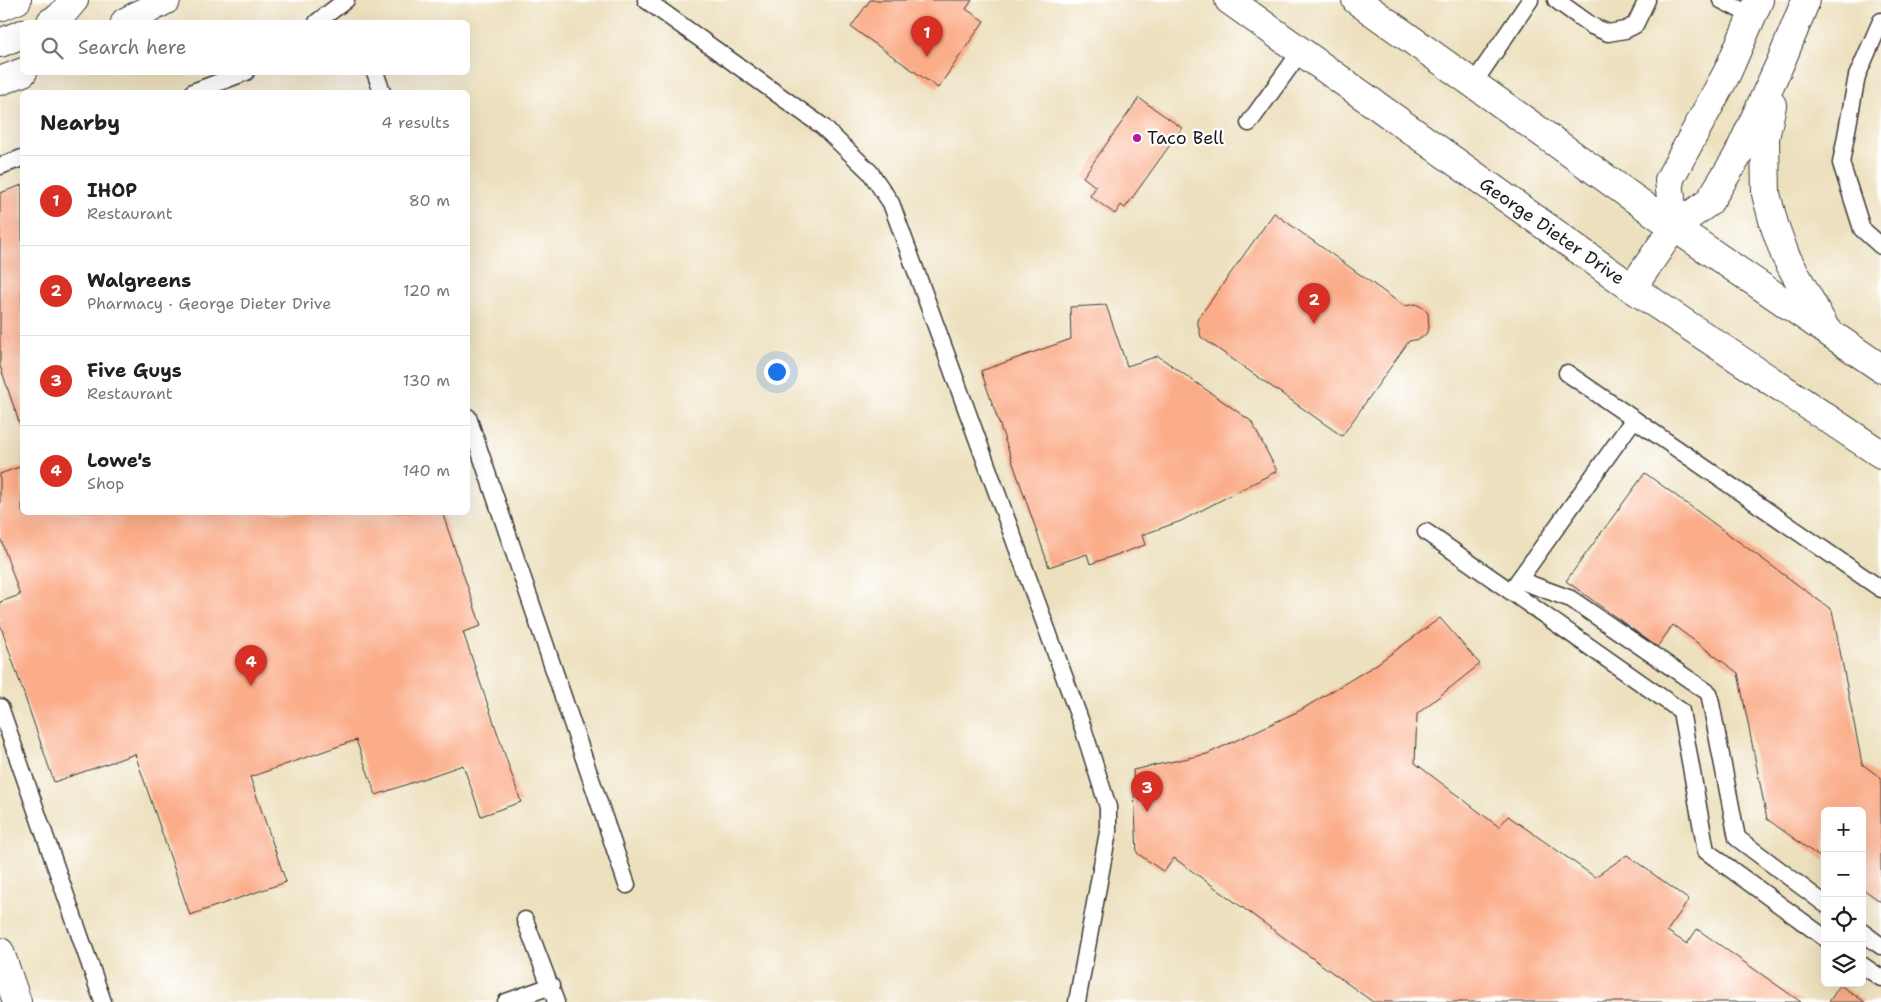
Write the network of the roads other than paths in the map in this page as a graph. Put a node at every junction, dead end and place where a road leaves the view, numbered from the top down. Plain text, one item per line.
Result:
1 (17, 0) edge
2 (74, 0) edge
3 (166, 0) edge
4 (346, 0) edge
5 (646, 0) edge
6 (1229, 0) edge
7 (1356, 0) edge
8 (1530, 0) edge
9 (1556, 0) edge
10 (1647, 0) edge
11 (1721, 0) edge
12 (1806, 0) edge
13 (0, 7) edge
14 (1756, 8) edge
15 (55, 20) edge
16 (129, 20) edge
17 (321, 20) edge
18 (1881, 21) edge
19 (20, 35) edge
20 (0, 43) edge
21 (1301, 51) junction
22 (1782, 59) junction
23 (20, 73) edge
24 (238, 75) edge
25 (376, 75) edge
26 (0, 81) edge
27 (1473, 84) junction
28 (198, 90) edge
29 (381, 90) edge
30 (1249, 123) dead end
31 (20, 159) edge
32 (0, 166) edge
33 (1674, 227) junction
34 (1881, 246) edge
35 (1632, 288) junction
36 (1826, 330) junction
37 (1881, 368) edge
38 (1567, 374) dead end
39 (1634, 419) junction
40 (470, 423) edge
41 (1881, 454) edge
42 (1426, 532) dead end
43 (1515, 586) junction
44 (1880, 588) edge
45 (1881, 604) edge
46 (0, 708) edge
47 (627, 885) dead end
48 (1821, 901) edge
49 (526, 920) dead end
50 (1821, 935) edge
51 (1866, 935) edge
52 (1881, 946) edge
53 (0, 952) edge
54 (1866, 968) edge
55 (1881, 978) edge
56 (550, 986) junction
57 (17, 1002) edge
58 (103, 1002) edge
59 (506, 1002) edge
60 (556, 1002) edge
61 (1077, 1002) edge

1 - 13 main road
2 - 15 main road
3 - 16 main road
4 - 17 lane
5 - 61 lane
6 - 21 main road, George Dieter Drive
7 - 27 main road
8 - 27 lane
9 - 10 lane
11 - 14 lane
12 - 22 main road
14 - 33 main road
18 - 34 lane
19 - 20 main road
21 - 30 lane
21 - 35 main road, George Dieter Drive
22 - 33 main road
22 - 36 main road
23 - 26 main road
24 - 28 lane
25 - 29 lane
27 - 33 main road
31 - 32 lane
33 - 35 main road
33 - 36 main road
35 - 41 main road, George Dieter Drive
36 - 37 main road
38 - 39 lane
39 - 43 lane
39 - 44 lane
40 - 47 lane
42 - 43 lane
43 - 48 lane
43 - 50 lane
44 - 45 lane
46 - 58 lane
49 - 56 lane
51 - 52 lane
53 - 57 main road
54 - 55 lane
56 - 59 lane
56 - 60 lane

